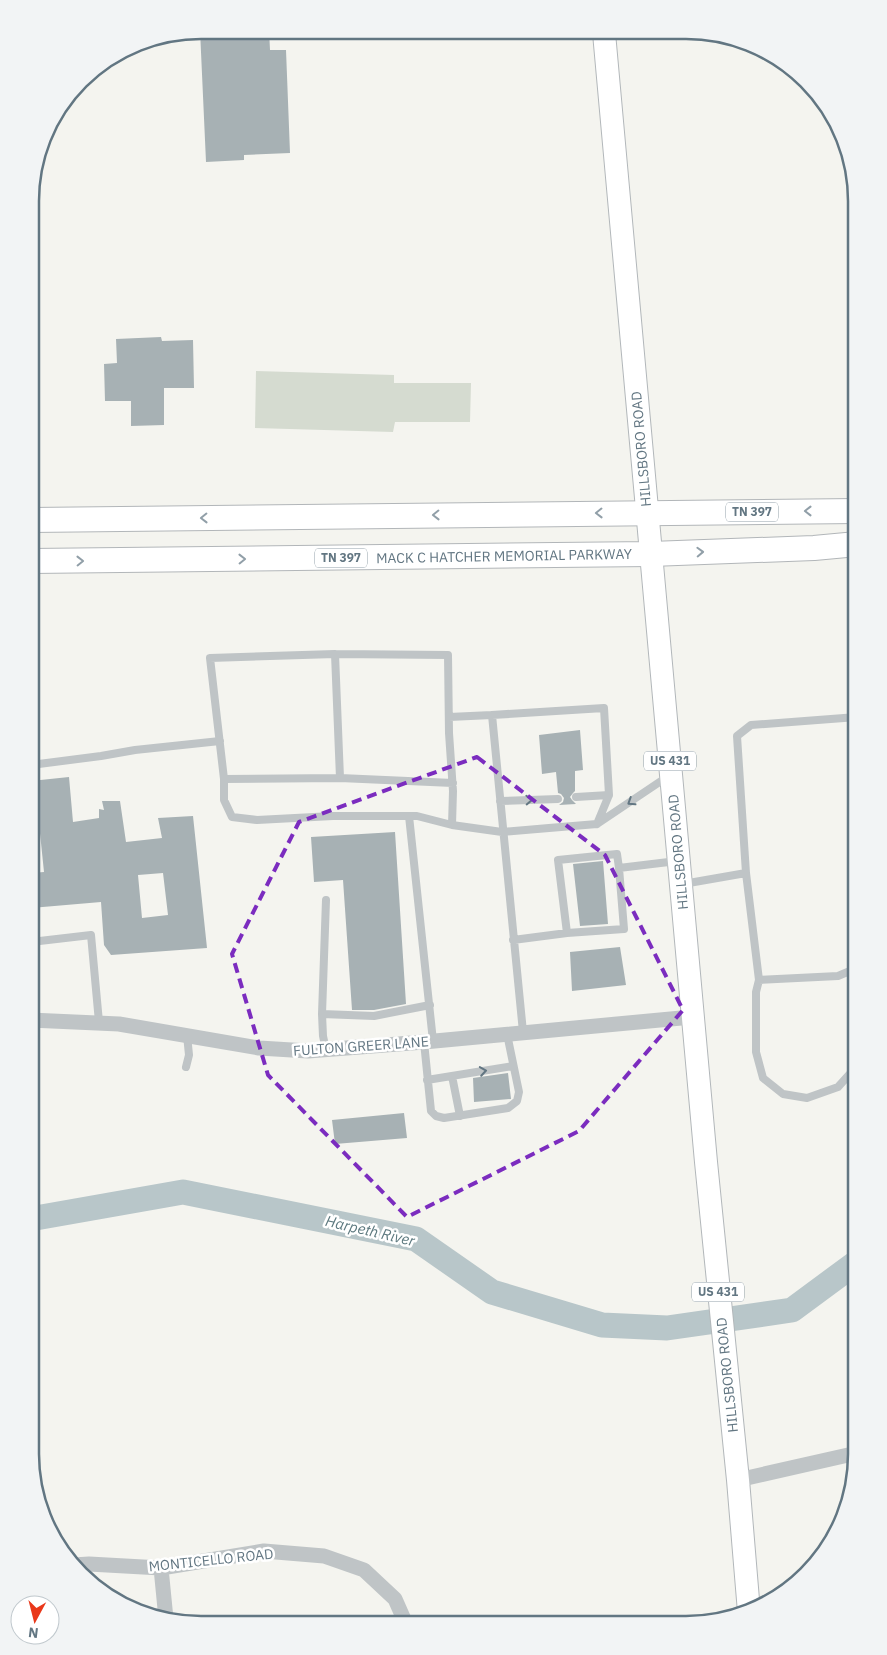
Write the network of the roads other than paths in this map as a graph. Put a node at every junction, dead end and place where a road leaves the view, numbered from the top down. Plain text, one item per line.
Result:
1 (605, 39) edge
2 (848, 511) edge
3 (647, 513) junction
4 (39, 520) edge
5 (848, 545) edge
6 (651, 554) junction
7 (39, 562) edge
8 (335, 654) junction
9 (492, 715) junction
10 (449, 716) junction
11 (848, 719) edge
12 (220, 741) junction
13 (39, 764) edge
14 (671, 774) junction
15 (340, 778) junction
16 (224, 779) junction
17 (453, 783) junction
18 (609, 795) junction
19 (576, 798) dead end
20 (558, 799) dead end
21 (500, 801) junction
22 (409, 816) junction
23 (597, 824) junction
24 (452, 825) junction
25 (502, 832) junction
26 (679, 861) junction
27 (619, 868) junction
28 (746, 873) junction
29 (681, 884) junction
30 (326, 900) dead end
31 (567, 933) junction
32 (514, 940) junction
33 (39, 941) edge
34 (848, 972) edge
35 (759, 980) junction
36 (430, 1005) junction
37 (322, 1014) junction
38 (692, 1017) junction
39 (39, 1020) edge
40 (99, 1022) junction
41 (523, 1032) junction
42 (507, 1034) junction
43 (187, 1035) junction
44 (428, 1042) junction
45 (326, 1050) junction
46 (513, 1066) junction
47 (186, 1067) dead end
48 (452, 1076) junction
49 (848, 1076) edge
50 (427, 1080) junction
51 (460, 1116) junction
52 (848, 1455) edge
53 (738, 1480) junction
54 (82, 1564) edge
55 (161, 1568) junction
56 (748, 1604) edge
57 (165, 1612) edge
58 (402, 1616) edge

1 - 3 main road, HILLSBORO ROAD
2 -> 3 highway, TN 397
3 -> 4 highway, TN 397
3 - 6 main road, HILLSBORO ROAD / US 431
6 -> 5 highway, MACK C HATCHER MEMORIAL PARKWAY / TN 397
7 -> 6 highway, MACK C HATCHER MEMORIAL PARKWAY / TN 397
6 - 14 main road, HILLSBORO ROAD / US 431
8 - 10 lane
8 - 12 lane
8 - 15 lane
9 - 10 lane
9 - 18 lane
9 - 21 lane
10 - 17 lane
11 - 28 lane
12 - 13 lane
12 - 16 lane
14 -> 23 lane
14 - 26 main road, HILLSBORO ROAD / US 431
15 - 16 lane
15 - 17 lane
16 - 22 lane
17 - 24 lane
18 - 19 lane
18 - 23 lane
21 -> 20 lane
21 - 25 lane
22 - 24 lane
22 - 36 lane
23 - 25 lane
24 - 25 lane
25 - 32 lane
26 - 27 lane
26 - 29 main road, HILLSBORO ROAD / US 431
27 - 31 lane
27 - 31 lane
28 - 29 lane
28 - 35 lane
29 - 38 main road, HILLSBORO ROAD / US 431
30 - 37 lane
31 - 32 lane
32 - 41 lane
33 - 40 lane
34 - 35 lane
35 - 49 lane
36 - 37 lane
36 - 44 lane
37 - 45 lane
38 - 41 street, FULTON GREER LANE
38 - 53 main road, HILLSBORO ROAD / US 431
39 - 40 street, FULTON GREER LANE
40 - 43 street, FULTON GREER LANE
41 - 42 street, FULTON GREER LANE
42 - 44 street, FULTON GREER LANE
42 - 46 lane
43 - 45 street, FULTON GREER LANE
43 - 47 lane
44 - 45 street, FULTON GREER LANE
44 - 50 lane
48 -> 46 lane
46 - 51 lane
48 - 50 lane
48 - 51 lane
50 - 51 lane
52 - 53 street
53 - 56 main road, HILLSBORO ROAD / US 431
54 - 55 street, MONTICELLO ROAD
55 - 57 street
55 - 58 street, MONTICELLO ROAD

